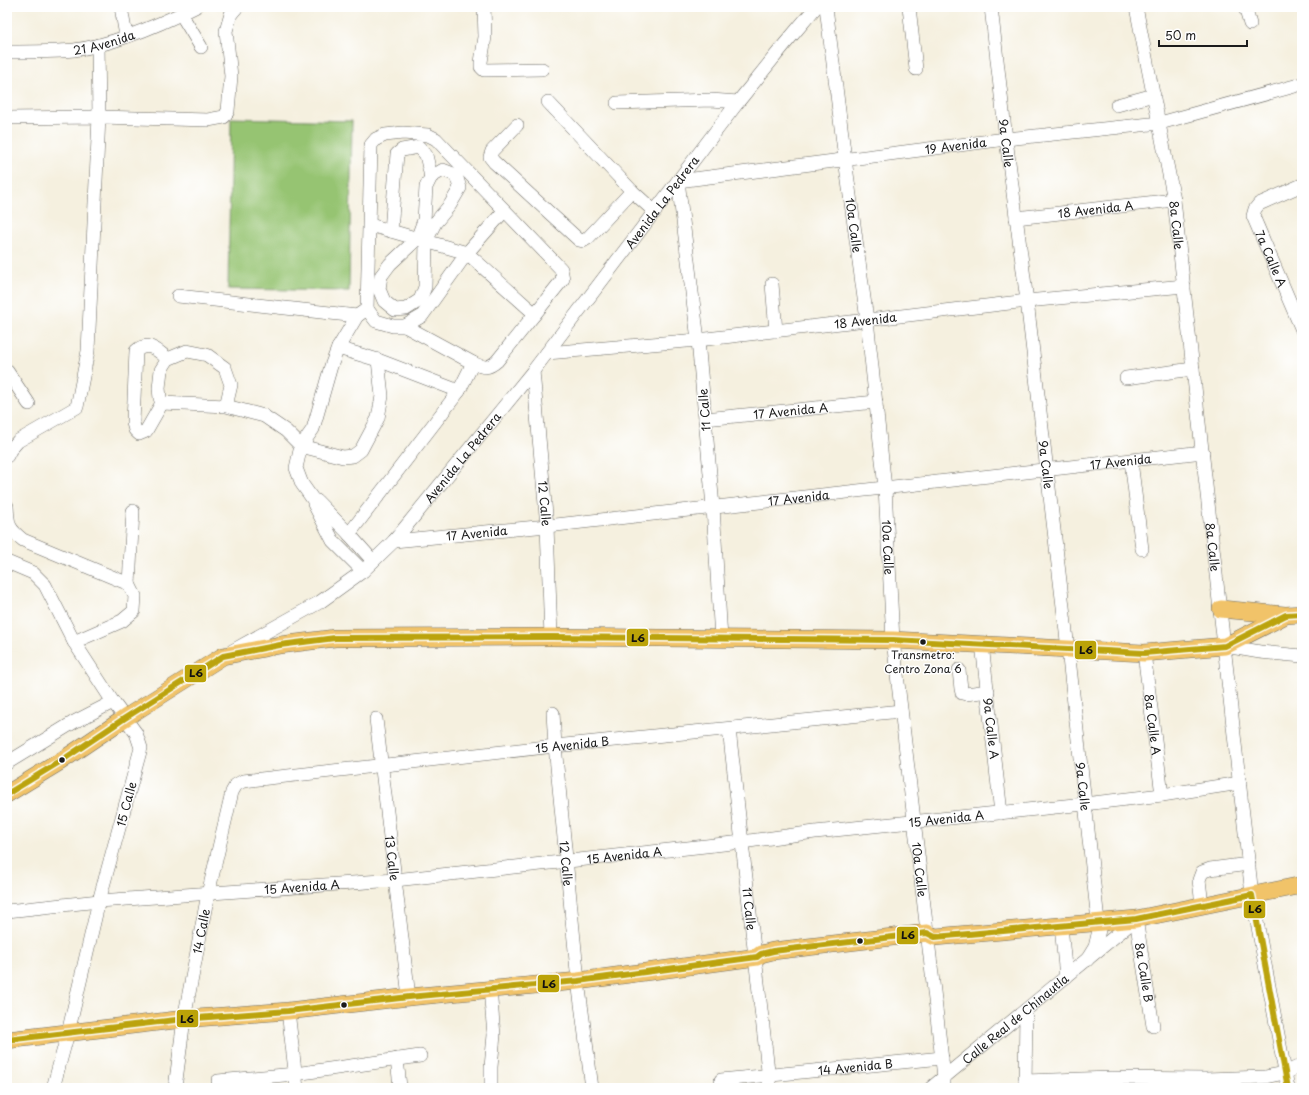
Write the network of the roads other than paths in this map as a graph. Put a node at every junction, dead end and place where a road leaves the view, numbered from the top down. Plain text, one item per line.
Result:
1 (121, 7) edge
2 (195, 7) edge
3 (237, 7) edge
4 (484, 7) edge
5 (816, 7) edge
6 (826, 7) edge
7 (909, 7) edge
8 (991, 7) edge
9 (1136, 7) edge
10 (1245, 7) edge
11 (181, 14) junction
12 (1250, 24) dead end
13 (126, 36) junction
14 (98, 45) junction
15 (200, 48) dead end
16 (7, 52) edge
17 (916, 68) dead end
18 (542, 69) dead end
19 (1302, 84) edge
20 (1154, 95) junction
21 (548, 102) dead end
22 (738, 102) junction
23 (617, 103) dead end
24 (1117, 104) dead end
25 (99, 117) junction
26 (7, 118) edge
27 (1160, 124) junction
28 (517, 125) dead end
29 (1006, 139) junction
30 (844, 160) junction
31 (431, 177) junction
32 (678, 181) junction
33 (1302, 185) edge
34 (632, 190) junction
35 (1174, 200) junction
36 (504, 211) junction
37 (655, 212) junction
38 (1016, 218) junction
39 (370, 225) junction
40 (391, 230) junction
41 (421, 240) junction
42 (467, 253) junction
43 (772, 284) dead end
44 (1184, 286) junction
45 (178, 296) dead end
46 (1027, 301) junction
47 (362, 313) junction
48 (535, 314) junction
49 (868, 320) junction
50 (405, 326) junction
51 (1302, 330) edge
52 (776, 331) junction
53 (698, 340) junction
54 (338, 348) junction
55 (547, 353) junction
56 (168, 359) junction
57 (378, 360) junction
58 (473, 363) junction
59 (1193, 369) junction
60 (7, 371) edge
61 (534, 371) junction
62 (1126, 378) dead end
63 (460, 391) junction
64 (876, 402) junction
65 (162, 403) junction
66 (29, 404) dead end
67 (226, 406) junction
68 (705, 419) junction
69 (301, 446) junction
70 (1203, 452) junction
71 (7, 456) edge
72 (1131, 461) junction
73 (1046, 469) junction
74 (885, 488) junction
75 (314, 501) junction
76 (7, 506) edge
77 (713, 508) junction
78 (133, 511) dead end
79 (547, 526) junction
80 (349, 534) junction
81 (394, 541) junction
82 (1142, 549) dead end
83 (373, 561) junction
84 (7, 562) edge
85 (363, 571) junction
86 (129, 584) junction
87 (1221, 609) junction
88 (1294, 614) edge
89 (551, 637) junction
90 (721, 639) junction
91 (893, 640) junction
92 (74, 642) junction
93 (982, 644) junction
94 (1225, 646) junction
95 (1068, 649) junction
96 (1144, 653) junction
97 (223, 656) junction
98 (1302, 656) edge
99 (959, 670) dead end
100 (988, 691) junction
101 (113, 702) junction
102 (901, 711) junction
103 (553, 714) dead end
104 (125, 718) junction
105 (376, 719) dead end
106 (729, 729) junction
107 (555, 746) junction
108 (7, 763) edge
109 (381, 765) junction
110 (243, 781) joint
111 (1240, 783) junction
112 (7, 794) edge
113 (1162, 795) junction
114 (1084, 804) junction
115 (1002, 813) junction
116 (914, 822) junction
117 (742, 842) junction
118 (567, 860) junction
119 (1249, 864) junction
120 (395, 880) junction
121 (1302, 885) edge
122 (208, 894) junction
123 (1252, 895) junction
124 (99, 901) junction
125 (1202, 905) junction
126 (7, 911) edge
127 (1136, 919) junction
128 (1097, 922) junction
129 (1061, 926) junction
130 (930, 937) junction
131 (756, 957) junction
132 (1087, 960) junction
133 (1066, 977) junction
134 (578, 981) junction
135 (490, 989) junction
136 (409, 996) junction
137 (1026, 1010) junction
138 (288, 1011) junction
139 (184, 1019) junction
140 (1153, 1026) dead end
141 (68, 1033) junction
142 (7, 1040) edge
143 (420, 1056) dead end
144 (942, 1058) junction
145 (397, 1059) junction
146 (1302, 1065) edge
147 (1285, 1073) junction
148 (295, 1074) junction
149 (218, 1080) dead end
150 (721, 1080) dead end
151 (769, 1082) edge
152 (944, 1083) edge
153 (1111, 1083) edge
154 (1025, 1084) edge
155 (1206, 1084) edge
156 (400, 1087) dead end
157 (53, 1088) edge
158 (175, 1088) edge
159 (296, 1088) edge
160 (491, 1088) edge
161 (592, 1088) edge
162 (931, 1088) edge
163 (1288, 1088) edge

1 - 13 street
2 - 11 street, 21 Avenida
3 - 25 street
4 - 18 street
5 - 22 street, Avenida La Pedrera
6 - 30 street, 10a Calle
7 - 17 street
8 - 29 street, 9a Calle
9 - 20 street, 8a Calle
10 - 12 street
11 - 13 street, 21 Avenida
11 - 15 street
13 - 14 street, 21 Avenida
14 - 16 street, 21 Avenida
14 - 25 street
19 - 27 street, 19 Avenida
20 - 24 street
20 - 27 street, 8a Calle
21 - 34 street
22 - 23 street
22 - 32 street, Avenida La Pedrera
25 - 26 street
25 - 71 street
27 - 29 street, 19 Avenida
27 - 35 street, 8a Calle
28 - 34 street
29 - 30 street, 19 Avenida
29 - 38 street, 9a Calle
30 - 32 street, 19 Avenida
30 - 49 street, 10a Calle
31 - 40 street
31 - 41 street
31 - 41 street
32 - 37 street, Avenida La Pedrera
32 - 53 street, 11 Calle
33 - 51 street, 7a Calle A
34 - 37 street
35 - 38 street, 18 Avenida A
35 - 44 street, 8a Calle
36 - 39 street
36 - 42 street
36 - 48 street
37 - 55 street, Avenida La Pedrera
38 - 46 street, 9a Calle
39 - 40 street
39 - 47 street
40 - 41 street
41 - 41 street
41 - 42 street
42 - 48 street
42 - 50 street
43 - 52 street
44 - 46 street, 18 Avenida
44 - 59 street, 8a Calle
45 - 47 street
46 - 49 street, 18 Avenida
46 - 73 street, 9a Calle
47 - 50 street
47 - 54 street
48 - 58 street
49 - 52 street, 18 Avenida
49 - 64 street, 10a Calle
50 - 58 street
52 - 53 street, 18 Avenida
53 - 55 street, 18 Avenida
53 - 68 street, 11 Calle
54 - 57 street
54 - 69 street
55 - 61 street, Avenida La Pedrera
56 - 65 street
56 - 65 street
56 - 67 street
57 - 63 street
57 - 69 street
58 - 63 street
59 - 62 street
59 - 70 street, 8a Calle
60 - 66 street
61 - 79 street, 12 Calle
61 - 81 street, Avenida La Pedrera
63 - 80 street
64 - 68 street, 17 Avenida A
64 - 74 street, 10a Calle
65 - 67 street
67 - 69 street
68 - 77 street, 11 Calle
69 - 75 street
70 - 72 street, 17 Avenida
70 - 87 street, 8a Calle
72 - 73 street, 17 Avenida
72 - 82 street
73 - 74 street, 17 Avenida
73 - 95 street, 9a Calle
74 - 77 street, 17 Avenida
74 - 91 street, 10a Calle
75 - 80 street
75 - 85 street
76 - 86 street
77 - 79 street, 17 Avenida
77 - 90 street, 11 Calle
78 - 86 street
79 - 81 street, 17 Avenida
79 - 89 street, 12 Calle
80 - 83 street
81 - 83 street, Avenida La Pedrera
83 - 85 street, Avenida La Pedrera
84 - 92 street, 15 Calle
85 - 97 street, Avenida La Pedrera
86 - 92 street
87 - 88 main road
87 - 94 street, 8a Calle
88 - 94 main road
89 - 90 main road
89 - 97 main road
90 - 91 main road
91 - 93 main road
91 - 102 street, 10a Calle
92 - 101 street, 15 Calle
93 - 95 main road
93 - 100 street, 9a Calle A
94 - 96 main road
94 - 98 street
94 - 111 street, 8a Calle
95 - 96 main road
95 - 114 street, 9a Calle
96 - 113 street, 8a Calle A
97 - 104 main road, Avenida La Pedrera
99 - 100 street
100 - 115 street, 9a Calle A
101 - 104 street, 15 Calle
101 - 108 street
102 - 106 street, 15 Avenida B
102 - 116 street, 10a Calle
103 - 107 street, 12 Calle
104 - 112 main road, Avenida La Pedrera
104 - 124 street, 15 Calle
105 - 109 street, 13 Calle
106 - 107 street, 15 Avenida B
106 - 117 street, 11 Calle
107 - 109 street, 15 Avenida B
107 - 118 street, 12 Calle
109 - 110 street, 15 Avenida B
109 - 120 street, 13 Calle
110 - 122 street, 14 Calle
111 - 113 street, 15 Avenida A
111 - 119 street, 8a Calle
113 - 114 street, 15 Avenida A
114 - 115 street, 15 Avenida A
114 - 128 street, 9a Calle
115 - 116 street, 15 Avenida A
116 - 117 street, 15 Avenida A
116 - 130 street, 10a Calle
117 - 118 street, 15 Avenida A
117 - 131 street, 11 Calle
118 - 120 street, 15 Avenida A
118 - 134 street, 12 Calle
119 - 123 street, 8a Calle
119 - 125 street
120 - 122 street, 15 Avenida A
120 - 136 street, 13 Calle
121 - 123 main road
122 - 124 street, 15 Avenida A
122 - 139 street, 14 Calle
123 - 125 main road
123 - 147 street, 8a Calle
124 - 126 street, 15 Avenida A
124 - 141 street, 15 Calle
125 - 127 main road
127 - 128 main road
127 - 132 street, Calle Real de Chinautla
127 - 140 street, 8a Calle B
128 - 129 main road
128 - 132 street, Calle Real de Chinautla
129 - 130 main road
129 - 133 street
130 - 131 main road
130 - 144 street, 10a Calle
131 - 134 main road
131 - 151 street, 11 Calle
132 - 133 street, Calle Real de Chinautla
133 - 137 street, Calle Real de Chinautla
134 - 135 main road
134 - 161 street, 12 Calle
135 - 136 main road
135 - 160 street
136 - 138 main road
137 - 152 street, Calle Real de Chinautla
137 - 154 street
138 - 139 main road
138 - 148 street
139 - 141 main road
139 - 158 street, 14 Calle
141 - 142 main road
141 - 157 street, 15 Calle
143 - 145 street
144 - 151 street, 14 Avenida B
144 - 152 street, 10a Calle
145 - 148 street
145 - 156 street
146 - 147 street
147 - 155 street
147 - 163 street, 8a Calle
148 - 149 street
148 - 159 street
150 - 151 street, 14 Avenida B
152 - 162 street, Calle Real de Chinautla
153 - 154 street
153 - 155 street

